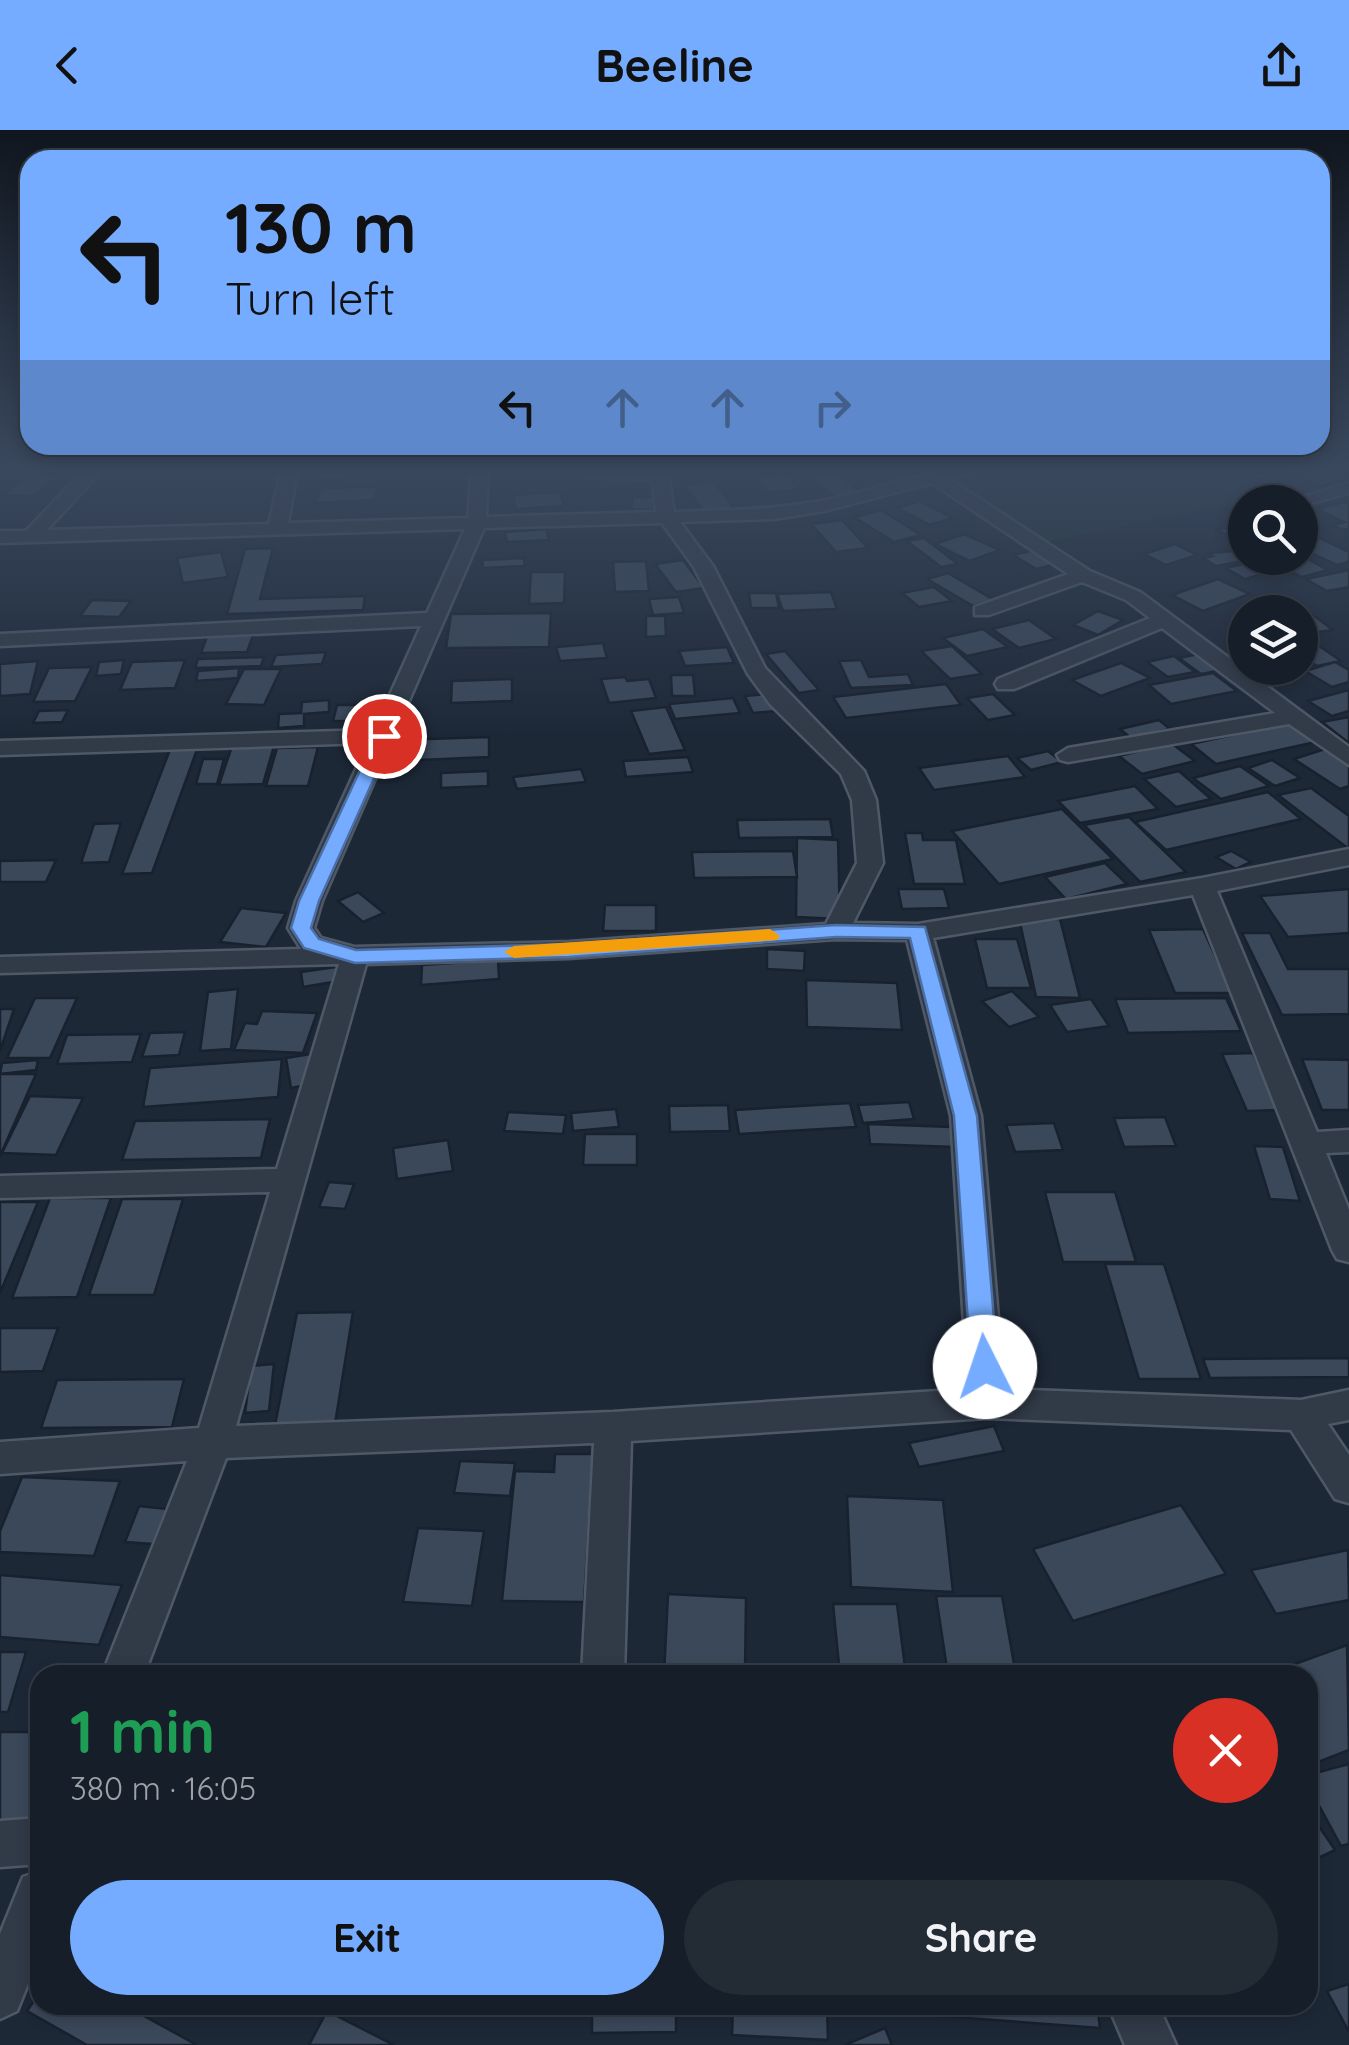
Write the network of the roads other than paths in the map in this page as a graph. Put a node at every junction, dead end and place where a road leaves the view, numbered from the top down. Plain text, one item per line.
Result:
1 (461, 556) edge
2 (696, 556) edge
3 (1055, 556) edge
4 (1084, 576) junction
5 (982, 611) dead end
6 (432, 619) junction
7 (1166, 619) junction
8 (0, 640) edge
9 (1006, 684) dead end
10 (1295, 716) junction
11 (384, 736) junction
12 (0, 748) edge
13 (1068, 755) dead end
14 (1349, 758) edge
15 (1349, 857) edge
16 (1202, 886) junction
17 (836, 931) junction
18 (918, 932) junction
19 (355, 956) junction
20 (0, 965) edge
21 (1349, 1140) edge
22 (1305, 1144) junction
23 (288, 1180) junction
24 (0, 1187) edge
25 (1349, 1250) edge
26 (988, 1403) junction
27 (1349, 1405) edge
28 (1302, 1416) junction
29 (613, 1428) junction
30 (214, 1443) junction
31 (0, 1458) edge
32 (1349, 1487) edge
33 (127, 1665) edge
34 (603, 1665) edge
35 (30, 1842) edge
36 (0, 1844) edge
37 (30, 1919) edge
38 (0, 1994) edge
39 (1138, 2015) edge
40 (1151, 2045) edge

1 - 6 street
2 - 17 street
3 - 4 street
4 - 5 street
4 - 7 street
6 - 8 street
6 - 11 street
7 - 9 street
7 - 10 street
10 - 13 street
10 - 14 street
11 - 12 street
11 - 19 street
15 - 16 street
16 - 18 street
16 - 22 street
17 - 18 street
17 - 19 street
18 - 26 street
19 - 20 street
19 - 23 street
21 - 22 street
22 - 25 street
23 - 24 street
23 - 30 street
26 - 28 street
26 - 29 street
27 - 28 street
28 - 32 street
29 - 30 street
29 - 34 street
30 - 31 street
30 - 33 street
35 - 36 street
37 - 38 street
39 - 40 street

